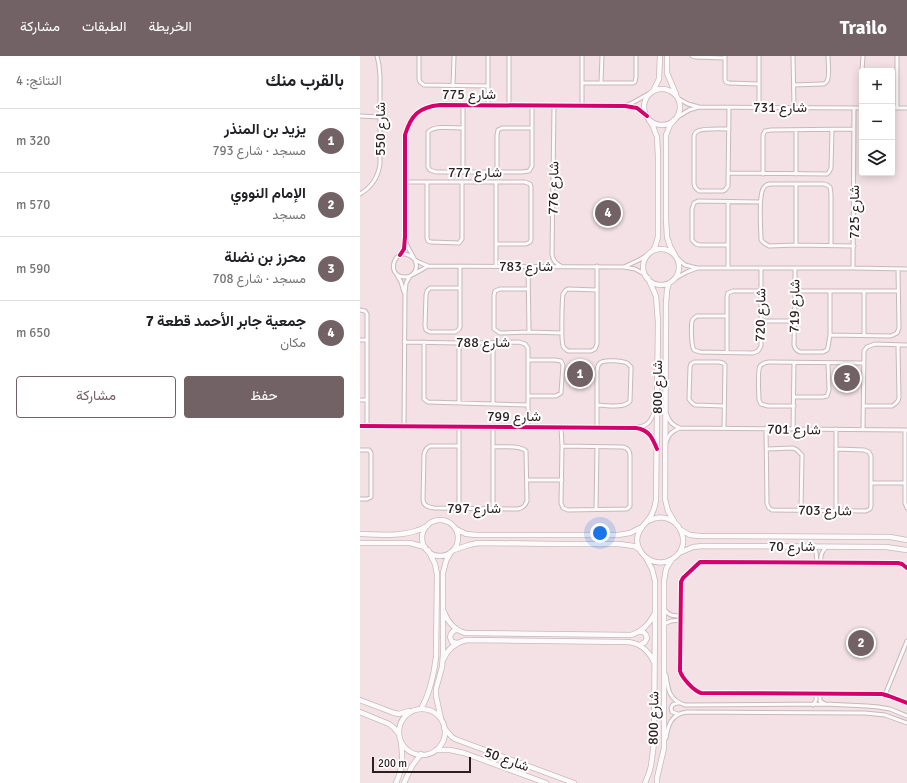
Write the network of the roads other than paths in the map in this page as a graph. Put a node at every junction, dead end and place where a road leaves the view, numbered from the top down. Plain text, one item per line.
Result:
1 (376, 56) edge
2 (419, 56) edge
3 (454, 56) edge
4 (488, 56) edge
5 (509, 56) edge
6 (582, 56) edge
7 (602, 56) edge
8 (636, 56) edge
9 (660, 56) edge
10 (667, 56) edge
11 (692, 56) edge
12 (759, 56) edge
13 (793, 56) edge
14 (828, 56) edge
15 (863, 56) edge
16 (897, 56) edge
17 (725, 57) edge
18 (862, 68) edge
19 (582, 83) junction
20 (601, 83) junction
21 (759, 84) junction
22 (794, 85) junction
23 (897, 85) joint
24 (453, 86) junction
25 (488, 86) junction
26 (651, 92) junction
27 (678, 98) junction
28 (463, 105) junction
29 (488, 105) junction
30 (509, 105) junction
31 (532, 106) junction
32 (554, 106) junction
33 (582, 106) junction
34 (625, 106) junction
35 (699, 107) junction
36 (729, 107) junction
37 (794, 107) junction
38 (759, 108) junction
39 (854, 108) junction
40 (859, 108) edge
41 (897, 108) joint
42 (907, 108) edge
43 (360, 116) edge
44 (380, 117) junction
45 (648, 118) junction
46 (675, 119) junction
47 (462, 128) junction
48 (532, 128) junction
49 (728, 129) junction
50 (796, 130) junction
51 (832, 130) junction
52 (854, 130) junction
53 (463, 172) junction
54 (497, 172) junction
55 (728, 173) junction
56 (763, 174) junction
57 (796, 174) junction
58 (405, 182) junction
59 (427, 182) junction
60 (462, 182) junction
61 (496, 183) junction
62 (796, 184) junction
63 (360, 194) edge
64 (728, 202) junction
65 (760, 202) junction
66 (405, 237) junction
67 (496, 244) junction
68 (728, 245) junction
69 (796, 245) junction
70 (831, 245) junction
71 (854, 246) junction
72 (651, 253) junction
73 (400, 255) junction
74 (676, 256) junction
75 (415, 259) junction
76 (428, 266) junction
77 (460, 266) junction
78 (496, 266) junction
79 (528, 266) junction
80 (562, 266) junction
81 (597, 266) junction
82 (624, 266) junction
83 (728, 267) junction
84 (697, 268) junction
85 (761, 268) junction
86 (794, 268) junction
87 (853, 268) junction
88 (898, 269) junction
89 (907, 269) edge
90 (396, 274) junction
91 (411, 275) junction
92 (647, 277) junction
93 (674, 279) junction
94 (669, 283) junction
95 (460, 288) junction
96 (528, 289) junction
97 (597, 290) junction
98 (761, 291) junction
99 (795, 291) junction
100 (830, 291) junction
101 (898, 291) junction
102 (864, 292) junction
103 (405, 293) junction
104 (360, 310) edge
105 (726, 316) junction
106 (761, 321) junction
107 (794, 321) junction
108 (528, 332) junction
109 (562, 333) junction
110 (830, 334) junction
111 (864, 335) junction
112 (360, 340) edge
113 (367, 340) junction
114 (404, 342) junction
115 (424, 342) junction
116 (459, 343) junction
117 (493, 343) junction
118 (907, 345) edge
119 (898, 346) junction
120 (727, 352) junction
121 (528, 360) junction
122 (794, 363) junction
123 (828, 363) junction
124 (863, 363) junction
125 (528, 396) junction
126 (794, 397) junction
127 (360, 400) edge
128 (367, 400) junction
129 (459, 404) junction
130 (493, 404) junction
131 (528, 405) junction
132 (597, 405) junction
133 (657, 405) junction
134 (724, 406) junction
135 (794, 406) junction
136 (864, 406) junction
137 (665, 409) junction
138 (360, 426) edge
139 (367, 426) junction
140 (404, 426) junction
141 (459, 427) junction
142 (493, 427) junction
143 (528, 427) junction
144 (561, 427) junction
145 (597, 427) junction
146 (636, 428) junction
147 (680, 428) junction
148 (724, 428) junction
149 (766, 428) junction
150 (793, 428) junction
151 (836, 429) junction
152 (863, 429) junction
153 (906, 430) edge
154 (459, 446) junction
155 (562, 446) junction
156 (493, 447) junction
157 (597, 447) junction
158 (665, 448) junction
159 (657, 449) junction
160 (767, 449) junction
161 (836, 449) junction
162 (360, 450) edge
163 (906, 450) edge
164 (527, 480) junction
165 (562, 480) junction
166 (871, 483) junction
167 (905, 483) junction
168 (360, 499) edge
169 (459, 508) junction
170 (493, 508) junction
171 (907, 508) edge
172 (596, 509) junction
173 (801, 510) junction
174 (836, 511) junction
175 (648, 521) junction
176 (674, 522) junction
177 (432, 523) junction
178 (642, 527) junction
179 (456, 529) junction
180 (681, 530) junction
181 (360, 534) edge
182 (907, 540) edge
183 (360, 543) edge
184 (812, 546) junction
185 (827, 547) junction
186 (426, 549) junction
187 (640, 550) junction
188 (907, 550) edge
189 (452, 551) junction
190 (678, 554) junction
191 (645, 557) junction
192 (672, 559) junction
193 (819, 563) junction
194 (907, 568) edge
195 (664, 610) junction
196 (444, 612) junction
197 (655, 613) junction
198 (680, 616) junction
199 (680, 620) junction
200 (664, 624) junction
201 (457, 630) junction
202 (639, 632) junction
203 (907, 641) edge
204 (457, 643) junction
205 (640, 645) junction
206 (442, 660) junction
207 (654, 662) junction
208 (664, 665) junction
209 (818, 694) junction
210 (885, 695) junction
211 (360, 700) edge
212 (680, 703) junction
213 (907, 703) edge
214 (824, 704) junction
215 (814, 705) junction
216 (422, 709) junction
217 (415, 710) junction
218 (360, 712) edge
219 (678, 714) junction
220 (907, 716) edge
221 (441, 719) junction
222 (907, 723) edge
223 (444, 728) junction
224 (399, 734) junction
225 (401, 741) junction
226 (664, 748) junction
227 (436, 750) junction
228 (421, 754) junction
229 (396, 783) edge
230 (404, 783) edge
231 (546, 783) edge
232 (574, 783) edge
233 (645, 783) edge
234 (657, 783) edge

1 - 44 street, شارع 550
2 - 24 street
3 - 24 street
4 - 25 street
5 - 30 street
6 - 19 street
7 - 20 street
8 - 20 street
9 - 26 main road
10 - 27 main road
11 - 17 street
12 - 21 street
13 - 22 street
14 - 22 street
15 - 18 street
16 - 23 street
17 - 21 street
19 - 20 street
19 - 33 street
21 - 38 street
22 - 37 street
23 - 41 street
24 - 25 street
25 - 29 street
26 - 27 main road
26 - 34 street, شارع 775
26 - 45 main road
27 - 35 street, شارع 731
27 - 46 main road
28 - 29 street, شارع 775
28 - 47 street
28 - 58 street, شارع 775
29 - 30 street, شارع 775
30 - 31 street, شارع 775
31 - 32 street, شارع 775
31 - 48 street, شارع 777
32 - 33 street, شارع 775
32 - 80 street, شارع 776
33 - 34 street, شارع 775
34 - 45 street, شارع 775
35 - 36 street, شارع 731
35 - 46 street, شارع 731
36 - 38 street, شارع 731
36 - 49 street
37 - 38 street, شارع 731
37 - 39 street, شارع 731
39 - 40 street, شارع 731
39 - 52 street, شارع 725
41 - 42 street
43 - 44 street
44 - 63 street, شارع 550
45 - 46 main road
45 - 72 main road
46 - 74 main road
47 - 53 street
47 - 53 street, شارع 777
48 - 54 street, شارع 777
48 - 54 street
49 - 55 street
49 - 55 street
50 - 51 street
50 - 56 street
50 - 57 street
51 - 52 street
51 - 57 street
52 - 71 street, شارع 725
53 - 54 street, شارع 777
55 - 56 street
56 - 57 street
58 - 59 street
58 - 66 street, شارع 775
59 - 60 street
59 - 60 street
60 - 61 street
61 - 67 street
61 - 67 street
62 - 65 street
62 - 69 street
62 - 70 street
64 - 65 street
64 - 68 street
64 - 68 street
65 - 69 street
66 - 73 street, شارع 775
66 - 75 street, شارع 775
67 - 78 street
68 - 83 street
69 - 70 street
70 - 71 street
71 - 87 street, شارع 725
72 - 74 main road
72 - 82 street, شارع 783
72 - 92 main road
73 - 75 street
73 - 90 street
74 - 84 street
74 - 93 main road
75 - 76 street, شارع 783
75 - 91 street
76 - 77 street, شارع 783
76 - 91 street, شارع 783
77 - 78 street, شارع 783
77 - 95 street
78 - 79 street, شارع 783
79 - 80 street, شارع 783
79 - 96 street
80 - 81 street, شارع 783
81 - 82 street, شارع 783
81 - 97 street
82 - 92 street, شارع 783
83 - 84 street
83 - 85 street
84 - 93 street
85 - 86 street
85 - 98 street, شارع 720
86 - 87 street
86 - 99 street, شارع 719
87 - 88 street
88 - 89 street
88 - 101 street
90 - 91 street
90 - 103 street
91 - 103 street
92 - 94 main road
92 - 133 main road, شارع 800
93 - 94 main road
94 - 137 main road, شارع 800
95 - 95 street
96 - 108 street
96 - 108 street
97 - 109 street
97 - 109 street
98 - 105 street
98 - 106 street, شارع 720
99 - 100 street
99 - 107 street, شارع 719
100 - 102 street
100 - 110 street, شارع 719
101 - 102 street
101 - 111 street
102 - 111 street
103 - 114 street
104 - 113 street
105 - 120 street
105 - 120 street, شارع 720
106 - 107 street
106 - 120 street, شارع 720
107 - 110 street, شارع 719
108 - 109 street
110 - 111 street
112 - 113 street
113 - 128 street
114 - 115 street, شارع 788
114 - 140 street
115 - 116 street, شارع 788
115 - 129 street
116 - 117 street, شارع 788
116 - 129 street
117 - 121 street, شارع 788
117 - 130 street
118 - 119 street
119 - 124 street
119 - 136 street
121 - 125 street, شارع 788
121 - 125 street
122 - 123 street
122 - 126 street
122 - 135 street
123 - 124 street
123 - 126 street
124 - 136 street
125 - 131 street, شارع 788
126 - 135 street
127 - 128 street
128 - 139 street
129 - 130 street
130 - 131 street
131 - 143 street, شارع 788
132 - 132 street
132 - 145 street
133 - 146 street
133 - 159 main road, شارع 800
134 - 134 street
134 - 148 street
135 - 150 street
136 - 152 street
137 - 147 street
137 - 158 main road, شارع 800
138 - 139 street, شارع 799
139 - 140 street, شارع 799
140 - 141 street, شارع 799
141 - 142 street, شارع 799
141 - 154 street
142 - 143 street, شارع 799
142 - 156 street
143 - 144 street, شارع 799
144 - 145 street, شارع 799
144 - 155 street
145 - 146 street, شارع 799
146 - 159 street
147 - 148 street, شارع 701
147 - 158 street
148 - 149 street, شارع 701
149 - 150 street, شارع 701
149 - 160 street, شارع 703
150 - 151 street, شارع 701
151 - 152 street, شارع 701
151 - 161 street
152 - 153 street, شارع 701
153 - 163 street
154 - 169 street
154 - 169 street, شارع 797
155 - 157 street
155 - 165 street
156 - 164 street, شارع 797
156 - 170 street
157 - 172 street
157 - 172 street
158 - 176 main road, شارع 800
159 - 175 main road, شارع 800
160 - 173 street, شارع 703
160 - 173 street
161 - 166 street, شارع 703
161 - 174 street
162 - 168 street
163 - 167 street
164 - 165 street
164 - 170 street, شارع 797
165 - 172 street
166 - 167 street
166 - 174 street, شارع 703
167 - 171 street
169 - 170 street, شارع 797
173 - 174 street, شارع 703
175 - 176 main road
175 - 178 main road
176 - 180 main road
177 - 179 main road
177 - 181 main road
177 - 186 main road
178 - 179 main road
178 - 187 main road
179 - 189 main road
180 - 182 main road, شارع 70
180 - 190 main road
183 - 186 main road
184 - 185 main road, شارع 70
184 - 190 main road, شارع 70
184 - 193 street
185 - 188 main road, شارع 70
185 - 193 street
186 - 189 main road
186 - 216 main road
187 - 189 main road
187 - 191 main road
189 - 196 main road
190 - 192 main road
191 - 192 main road
191 - 197 main road, شارع 800
192 - 195 main road, شارع 800
193 - 194 street
193 - 198 street
195 - 198 street
195 - 200 main road, شارع 800
196 - 201 main road
196 - 206 main road
197 - 202 main road
197 - 207 main road, شارع 800
198 - 199 street
199 - 200 street
199 - 209 street
200 - 208 main road, شارع 800
201 - 202 main road
201 - 204 main road
202 - 205 main road
203 - 210 street
204 - 205 main road
204 - 206 main road
205 - 207 main road
206 - 221 main road
207 - 233 main road, شارع 800
208 - 212 street
208 - 226 main road, شارع 800
209 - 210 street
209 - 214 street
209 - 215 street
210 - 213 street
211 - 217 main road
212 - 215 street
212 - 219 street
214 - 215 street
214 - 220 street
216 - 217 main road
216 - 221 main road
217 - 224 main road
218 - 224 main road
219 - 222 street
219 - 226 street
221 - 223 main road
223 - 227 main road
223 - 232 main road, شارع 50
224 - 225 main road
225 - 228 main road
225 - 229 main road
226 - 234 main road, شارع 800
227 - 228 main road
227 - 231 main road, شارع 50
228 - 230 main road

